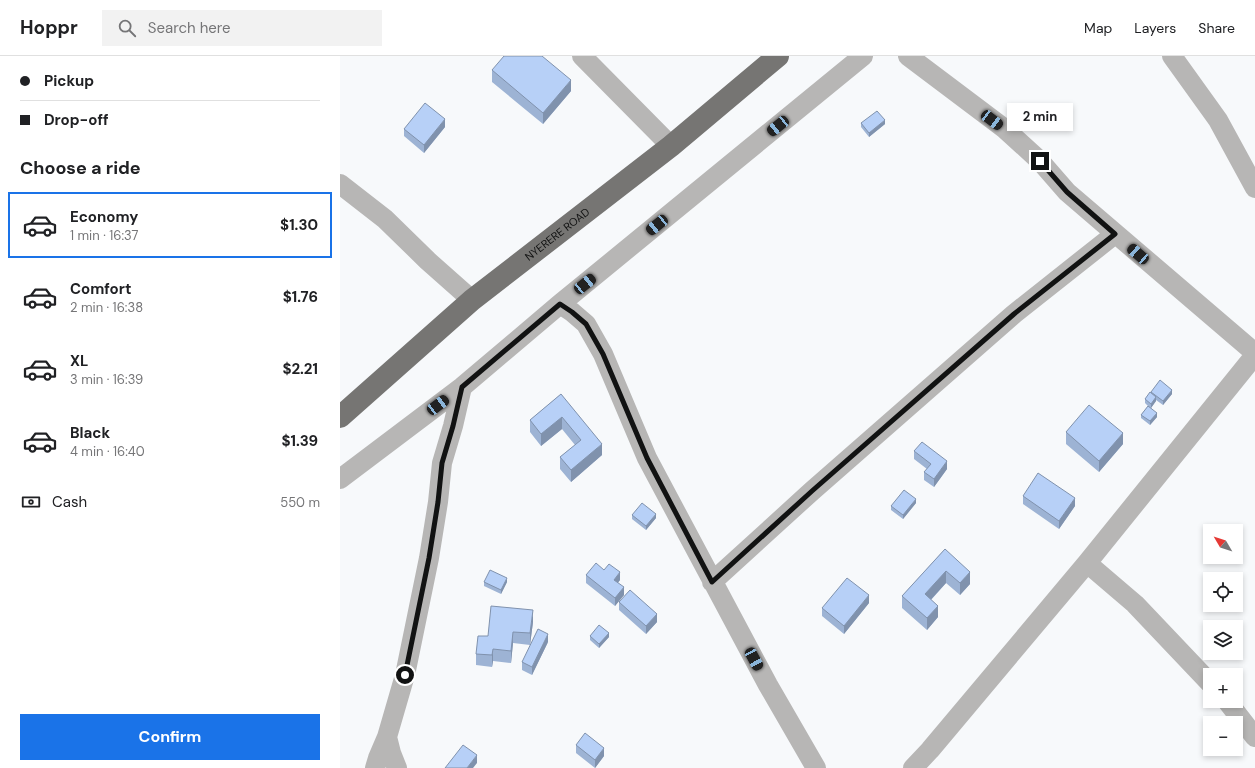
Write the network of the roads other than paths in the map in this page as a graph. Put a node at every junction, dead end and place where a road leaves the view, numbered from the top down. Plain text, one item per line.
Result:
1 (582, 56) edge
2 (778, 56) edge
3 (863, 56) edge
4 (908, 56) edge
5 (1172, 56) edge
6 (671, 146) junction
7 (340, 184) edge
8 (1255, 188) edge
9 (1115, 234) junction
10 (472, 300) junction
11 (560, 304) junction
12 (1255, 354) edge
13 (462, 387) junction
14 (340, 417) edge
15 (340, 479) edge
16 (1087, 563) junction
17 (712, 582) junction
18 (1203, 676) edge
19 (1232, 708) edge
20 (387, 737) junction
21 (1255, 737) edge
22 (929, 759) edge
23 (375, 768) edge
24 (397, 768) edge
25 (816, 768) edge
26 (913, 768) edge

1 - 6 street
2 - 6 highway, NYERERE ROAD
3 - 11 street
4 - 9 street
5 - 8 street
6 - 10 highway, NYERERE ROAD
7 - 10 street
9 - 12 street
9 - 17 street
10 - 14 highway, NYERERE ROAD
11 - 13 street
11 - 17 street
12 - 16 street
13 - 15 street
13 - 20 street
16 - 18 street
16 - 22 street
17 - 25 street
19 - 21 street
20 - 23 street
20 - 24 street
22 - 26 street

